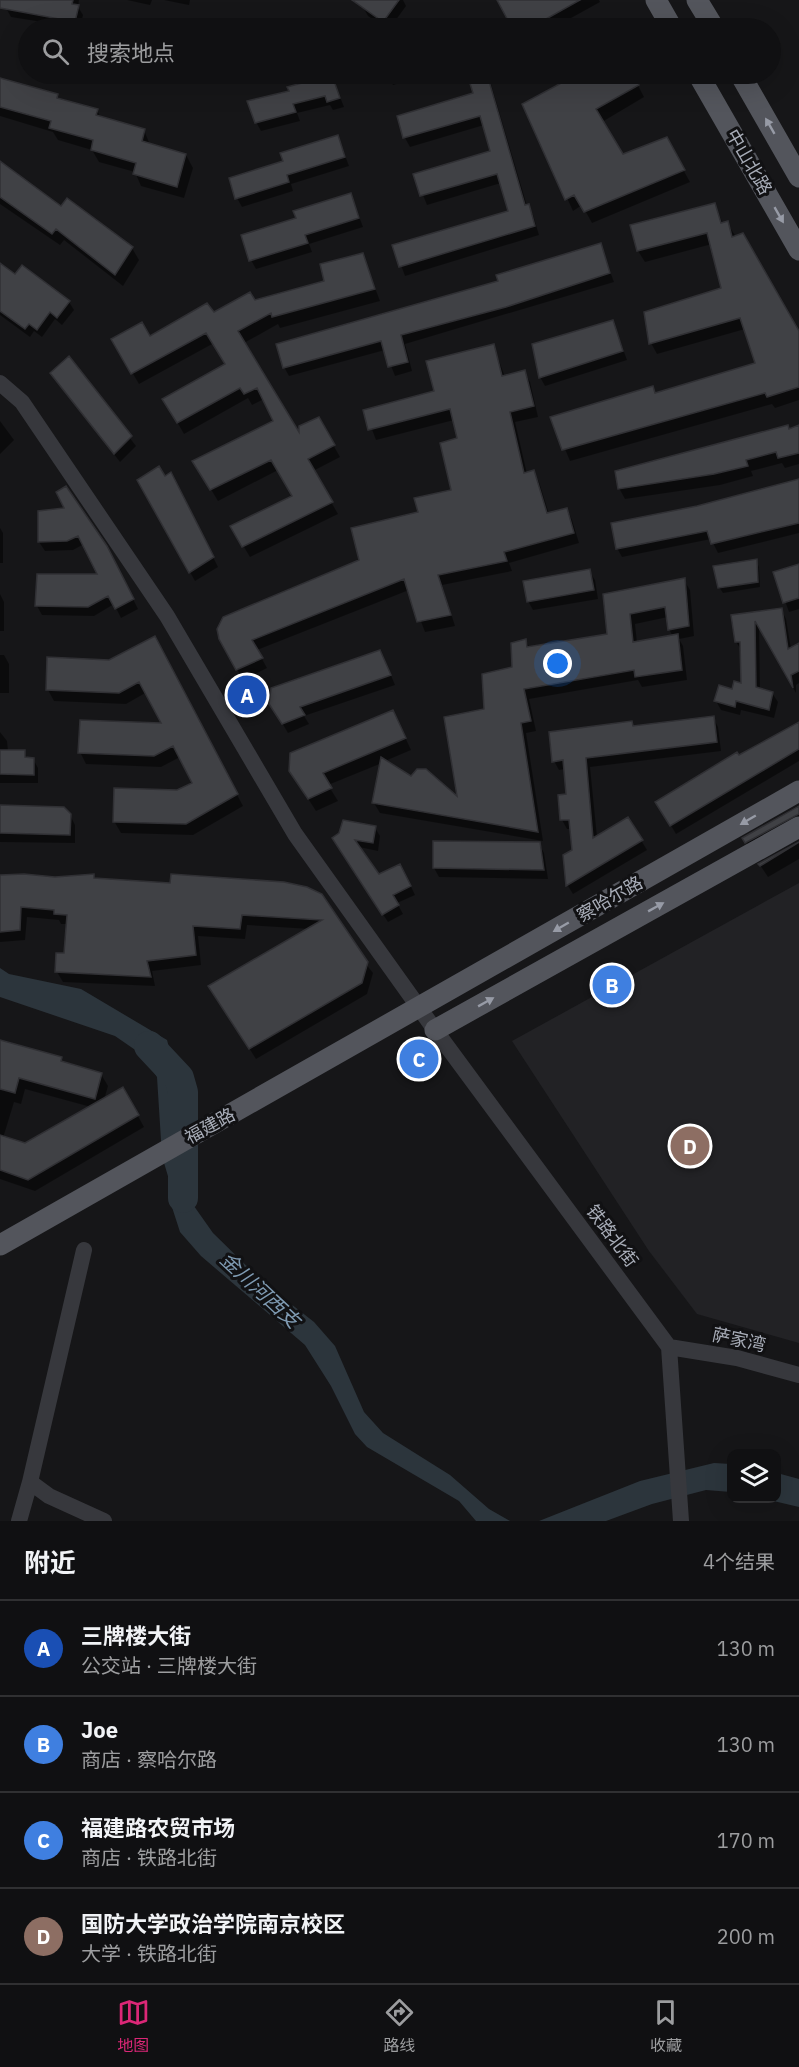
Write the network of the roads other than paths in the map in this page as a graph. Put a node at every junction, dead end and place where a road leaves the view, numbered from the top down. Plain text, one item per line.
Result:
1 (656, 0) edge
2 (697, 0) edge
3 (666, 18) edge
4 (708, 18) edge
5 (704, 84) edge
6 (746, 84) edge
7 (799, 177) edge
8 (799, 250) edge
9 (0, 383) edge
10 (799, 791) edge
11 (799, 827) edge
12 (421, 1007) junction
13 (435, 1030) junction
14 (0, 1245) edge
15 (84, 1250) dead end
16 (669, 1347) junction
17 (799, 1375) edge
18 (30, 1482) junction
19 (19, 1521) edge
20 (104, 1521) edge
21 (681, 1521) edge

1 - 3 main road
2 - 4 main road
5 -> 8 main road, 中山北路
7 -> 6 main road, 中山北路
9 - 12 street, 铁路北街
10 -> 12 main road, 察哈尔路
13 -> 11 main road, 察哈尔路
12 - 13 street, 铁路北街
12 - 14 main road, 福建路
13 - 16 street, 铁路北街
15 - 18 street
16 - 17 street, 萨家湾
16 - 21 street
18 - 19 street
18 - 20 street

